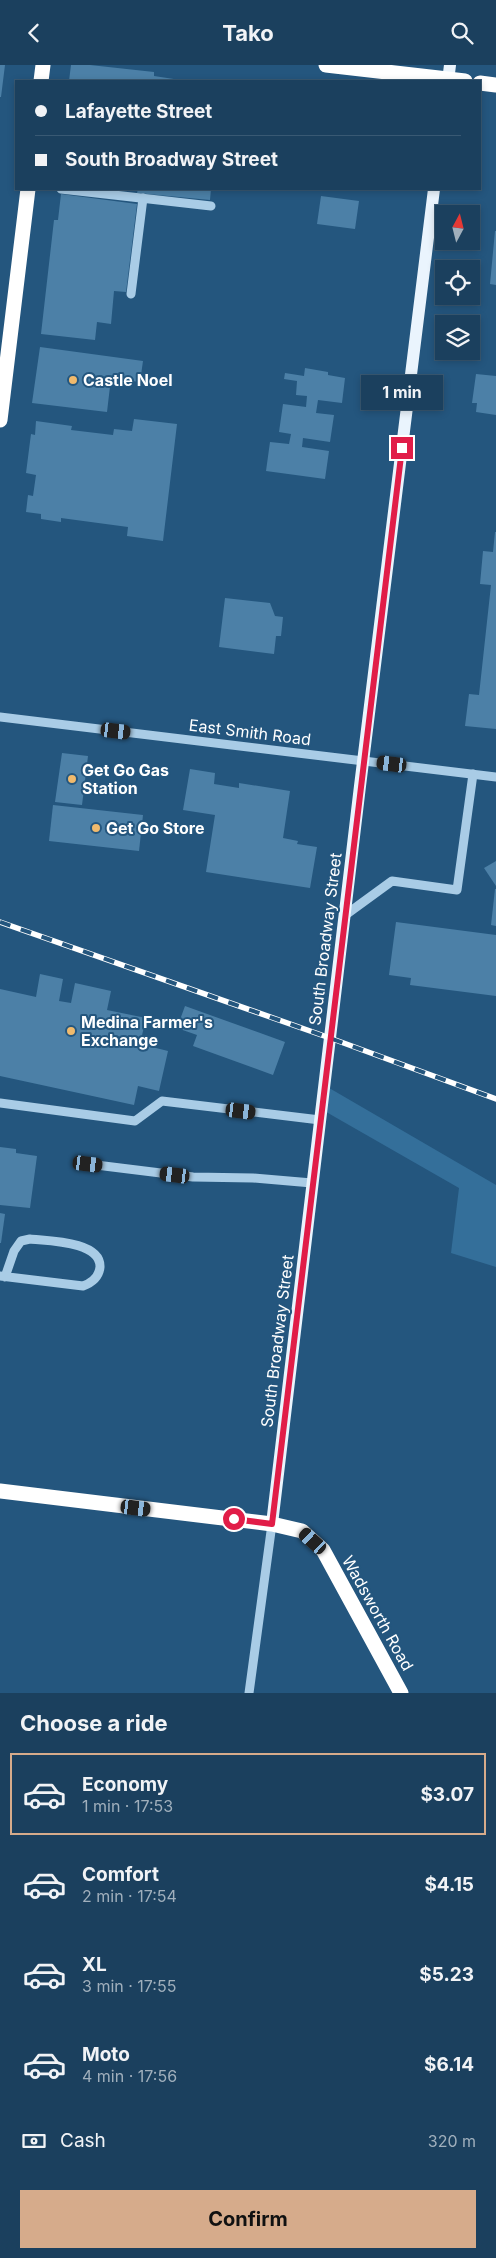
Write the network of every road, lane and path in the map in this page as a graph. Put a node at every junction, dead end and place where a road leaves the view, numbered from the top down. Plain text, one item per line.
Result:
1 (43, 65) edge
2 (326, 65) edge
3 (448, 75) edge
4 (41, 80) edge
5 (462, 80) edge
6 (481, 83) edge
7 (496, 85) edge
8 (28, 190) edge
9 (70, 190) edge
10 (434, 190) edge
11 (142, 198) junction
12 (211, 206) dead end
13 (131, 294) dead end
14 (3, 366) edge
15 (0, 419) edge
16 (0, 717) edge
17 (363, 761) junction
18 (473, 774) junction
19 (496, 777) edge
20 (344, 916) junction
21 (0, 1103) edge
22 (320, 1120) junction
23 (88, 1164) dead end
24 (312, 1183) junction
25 (2, 1276) edge
26 (0, 1491) edge
27 (272, 1524) junction
28 (249, 1693) edge
29 (401, 1693) edge

1 - 4 highway
2 - 3 highway
3 - 5 highway
6 - 7 highway
8 - 14 highway
9 - 11 street
10 - 17 main road, South Broadway Street
11 - 12 street
11 - 13 street
14 - 15 highway
16 - 17 street, East Smith Road
17 - 18 street, East Smith Road
17 - 20 main road, South Broadway Street
18 - 19 street, East Smith Road
18 - 20 street
20 - 22 main road, South Broadway Street
21 - 22 street
22 - 24 main road, South Broadway Street
23 - 24 street
24 - 27 main road, South Broadway Street
25 - 25 street
26 - 27 highway, Wadsworth Road
27 - 28 street, South Broadway Street
27 - 29 highway, Wadsworth Road

